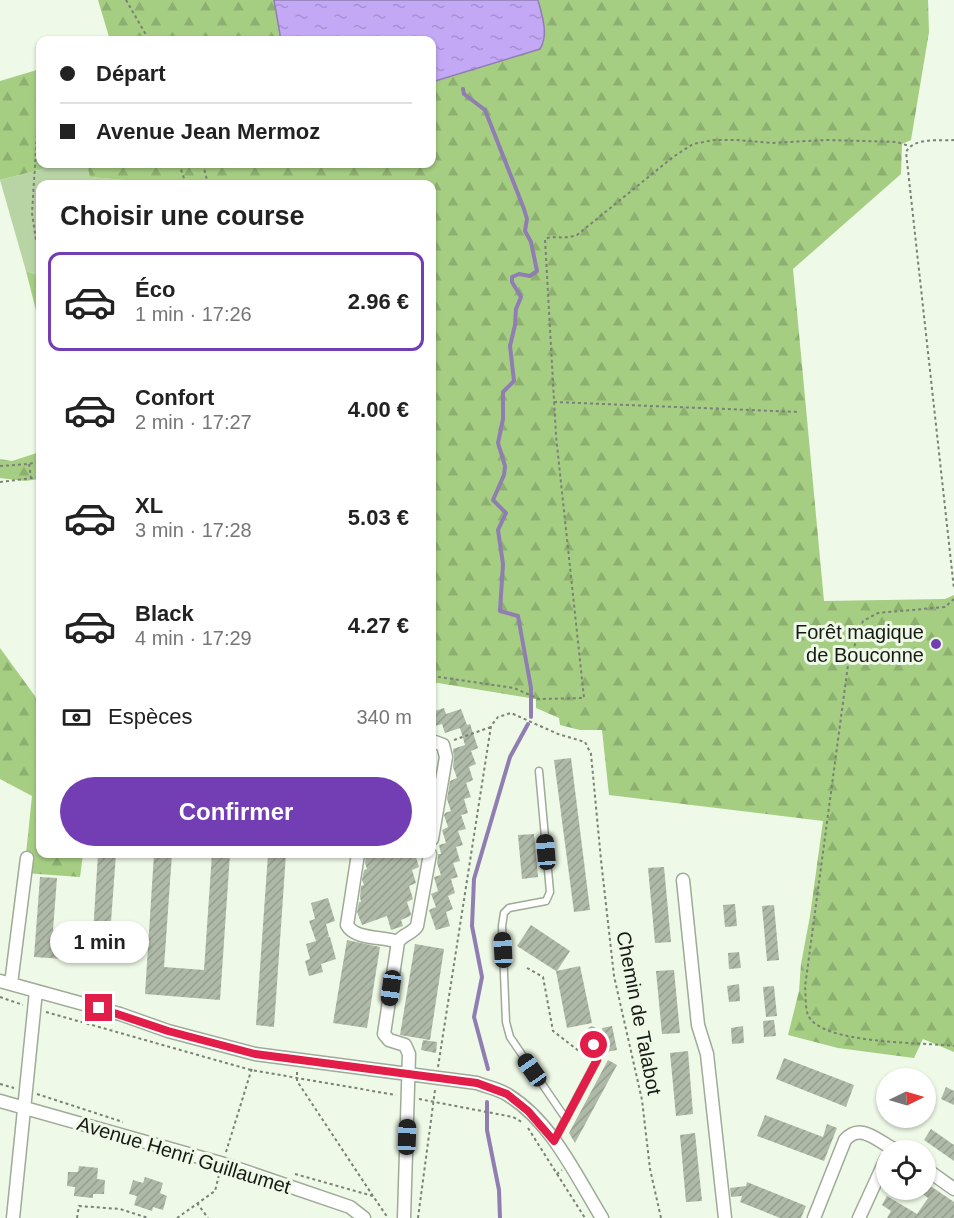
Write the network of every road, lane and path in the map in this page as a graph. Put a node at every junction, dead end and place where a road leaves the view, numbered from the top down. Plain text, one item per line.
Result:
1 (126, 0) edge
2 (147, 36) edge
3 (36, 134) edge
4 (954, 140) edge
5 (909, 146) junction
6 (36, 240) edge
7 (554, 402) junction
8 (799, 412) dead end
9 (36, 462) edge
10 (29, 464) junction
11 (0, 466) edge
12 (36, 477) edge
13 (31, 478) junction
14 (0, 482) edge
15 (954, 589) edge
16 (954, 599) edge
17 (436, 677) edge
18 (491, 727) junction
19 (438, 743) edge
20 (539, 771) dead end
21 (436, 816) edge
22 (27, 858) dead end
23 (357, 858) edge
24 (429, 858) edge
25 (682, 880) dead end
26 (398, 942) junction
27 (527, 968) dead end
28 (5, 982) edge
29 (36, 991) junction
30 (592, 1031) dead end
31 (954, 1046) edge
32 (255, 1054) junction
33 (297, 1060) junction
34 (595, 1063) junction
35 (410, 1075) junction
36 (437, 1077) junction
37 (0, 1084) edge
38 (26, 1090) junction
39 (409, 1097) junction
40 (0, 1101) edge
41 (434, 1101) junction
42 (24, 1107) junction
43 (566, 1119) junction
44 (554, 1141) junction
45 (876, 1141) edge
46 (569, 1165) junction
47 (222, 1169) junction
48 (558, 1174) junction
49 (936, 1176) edge
50 (876, 1183) edge
51 (954, 1189) edge
52 (374, 1196) dead end
53 (197, 1203) junction
54 (13, 1218) edge
55 (77, 1218) edge
56 (148, 1218) edge
57 (177, 1218) edge
58 (208, 1218) edge
59 (364, 1218) edge
60 (404, 1218) edge
61 (418, 1218) edge
62 (585, 1218) edge
63 (602, 1218) edge
64 (661, 1218) edge
65 (725, 1218) edge
66 (814, 1218) edge
67 (859, 1218) edge

1 - 2 path
3 - 6 path
4 - 5 path
5 - 7 path
5 - 15 path
7 - 8 path
7 - 17 path
9 - 10 path
10 - 11 path
10 - 13 path
12 - 13 path
13 - 14 path
16 - 31 path
18 - 19 path
18 - 36 path
18 - 64 path, Chemin de Talabot
19 - 21 street
20 - 43 lane
22 - 28 street
23 - 26 street
24 - 26 street
25 - 65 street
26 - 35 street
27 - 34 path
28 - 29 street
29 - 32 street
29 - 38 street
30 - 34 lane
32 - 33 street
32 - 47 path
33 - 35 street
33 - 52 path
34 - 43 lane
35 - 36 street
35 - 39 street
36 - 41 path
36 - 44 street
37 - 38 path
38 - 42 street
39 - 41 path
39 - 60 street
40 - 42 street, Avenue Henri Guillaumet
41 - 48 path
41 - 61 path
42 - 47 street, Avenue Henri Guillaumet
42 - 54 street
43 - 44 lane
44 - 46 street
45 - 66 street
46 - 48 path
46 - 63 street
47 - 53 path
47 - 59 street, Avenue Henri Guillaumet
48 - 62 path
49 - 51 street
50 - 67 street
53 - 57 path
53 - 58 path
55 - 56 path

